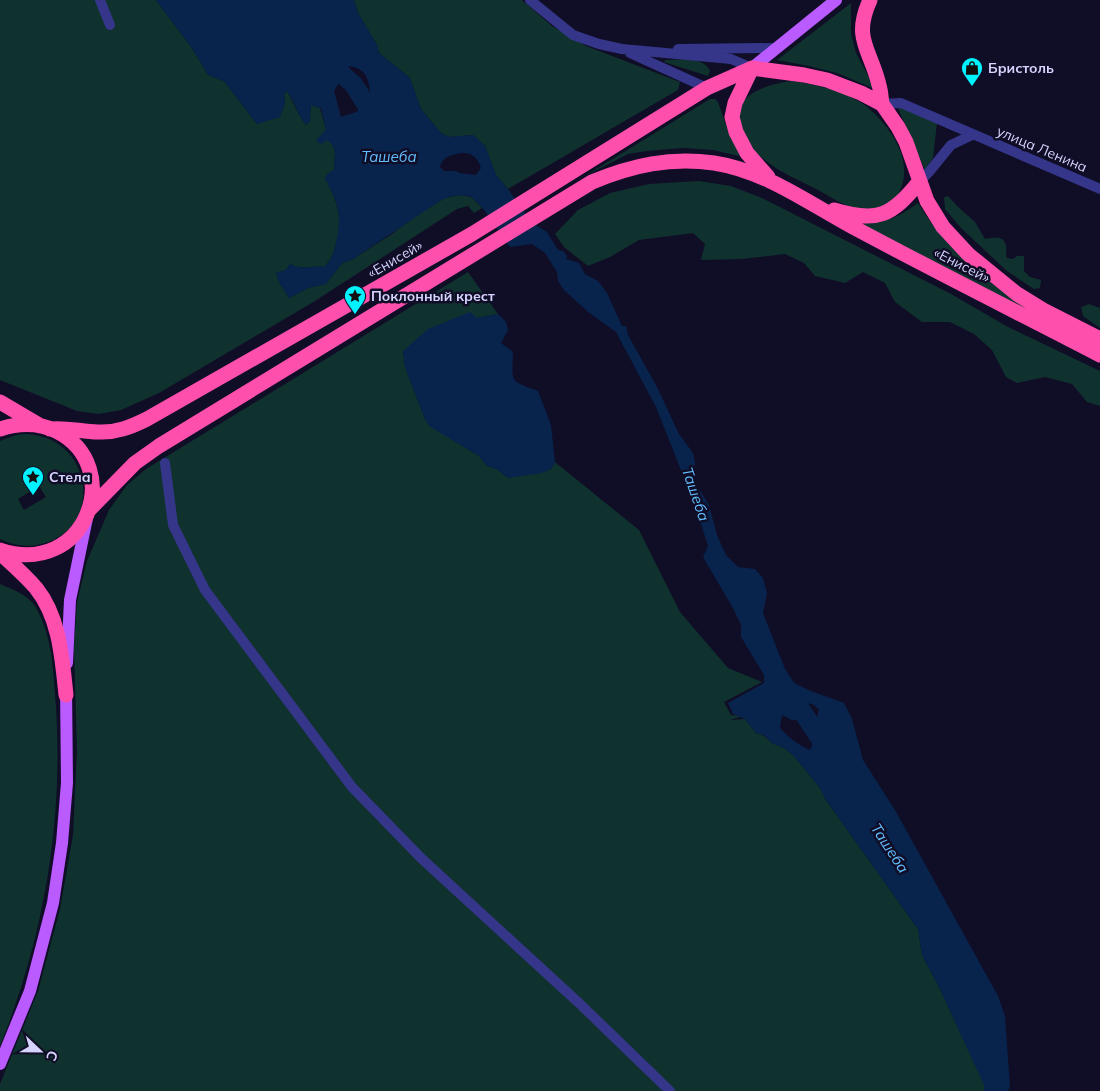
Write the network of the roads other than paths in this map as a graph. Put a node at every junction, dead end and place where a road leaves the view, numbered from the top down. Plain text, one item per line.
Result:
1 (100, 0) edge
2 (530, 0) edge
3 (836, 0) edge
4 (870, 0) edge
5 (110, 25) dead end
6 (776, 48) junction
7 (622, 49) junction
8 (752, 68) junction
9 (707, 88) junction
10 (882, 104) junction
11 (972, 135) junction
12 (771, 180) junction
13 (919, 182) junction
14 (1100, 189) edge
15 (811, 203) junction
16 (1100, 339) edge
17 (1100, 355) edge
18 (0, 402) edge
19 (45, 427) junction
20 (0, 429) edge
21 (165, 463) dead end
22 (88, 511) junction
23 (0, 551) edge
24 (66, 695) junction
25 (0, 1064) edge
26 (670, 1091) edge

1 - 5 street
2 - 7 street
3 - 6 main road
4 - 10 highway
6 - 7 street
6 - 8 main road
7 - 8 street
7 - 9 street
8 - 9 highway, «Енисей»
8 - 10 highway, «Енисей»
8 - 12 highway, «Енисей»
9 - 19 highway, «Енисей»
10 - 11 street, улица Ленина
10 - 13 highway, «Енисей»
11 - 13 street
11 - 14 street, улица Ленина
12 - 15 highway, «Енисей»
12 - 22 highway, «Енисей»
13 - 15 highway, «Енисей»
13 - 16 highway, «Енисей»
15 - 17 highway, «Енисей»
18 - 19 highway, «Енисей»
19 - 20 highway, «Енисей»
19 - 22 highway, «Енисей»
21 - 26 street
22 - 23 highway, «Енисей»
22 - 24 main road
23 - 24 highway
24 - 25 main road

